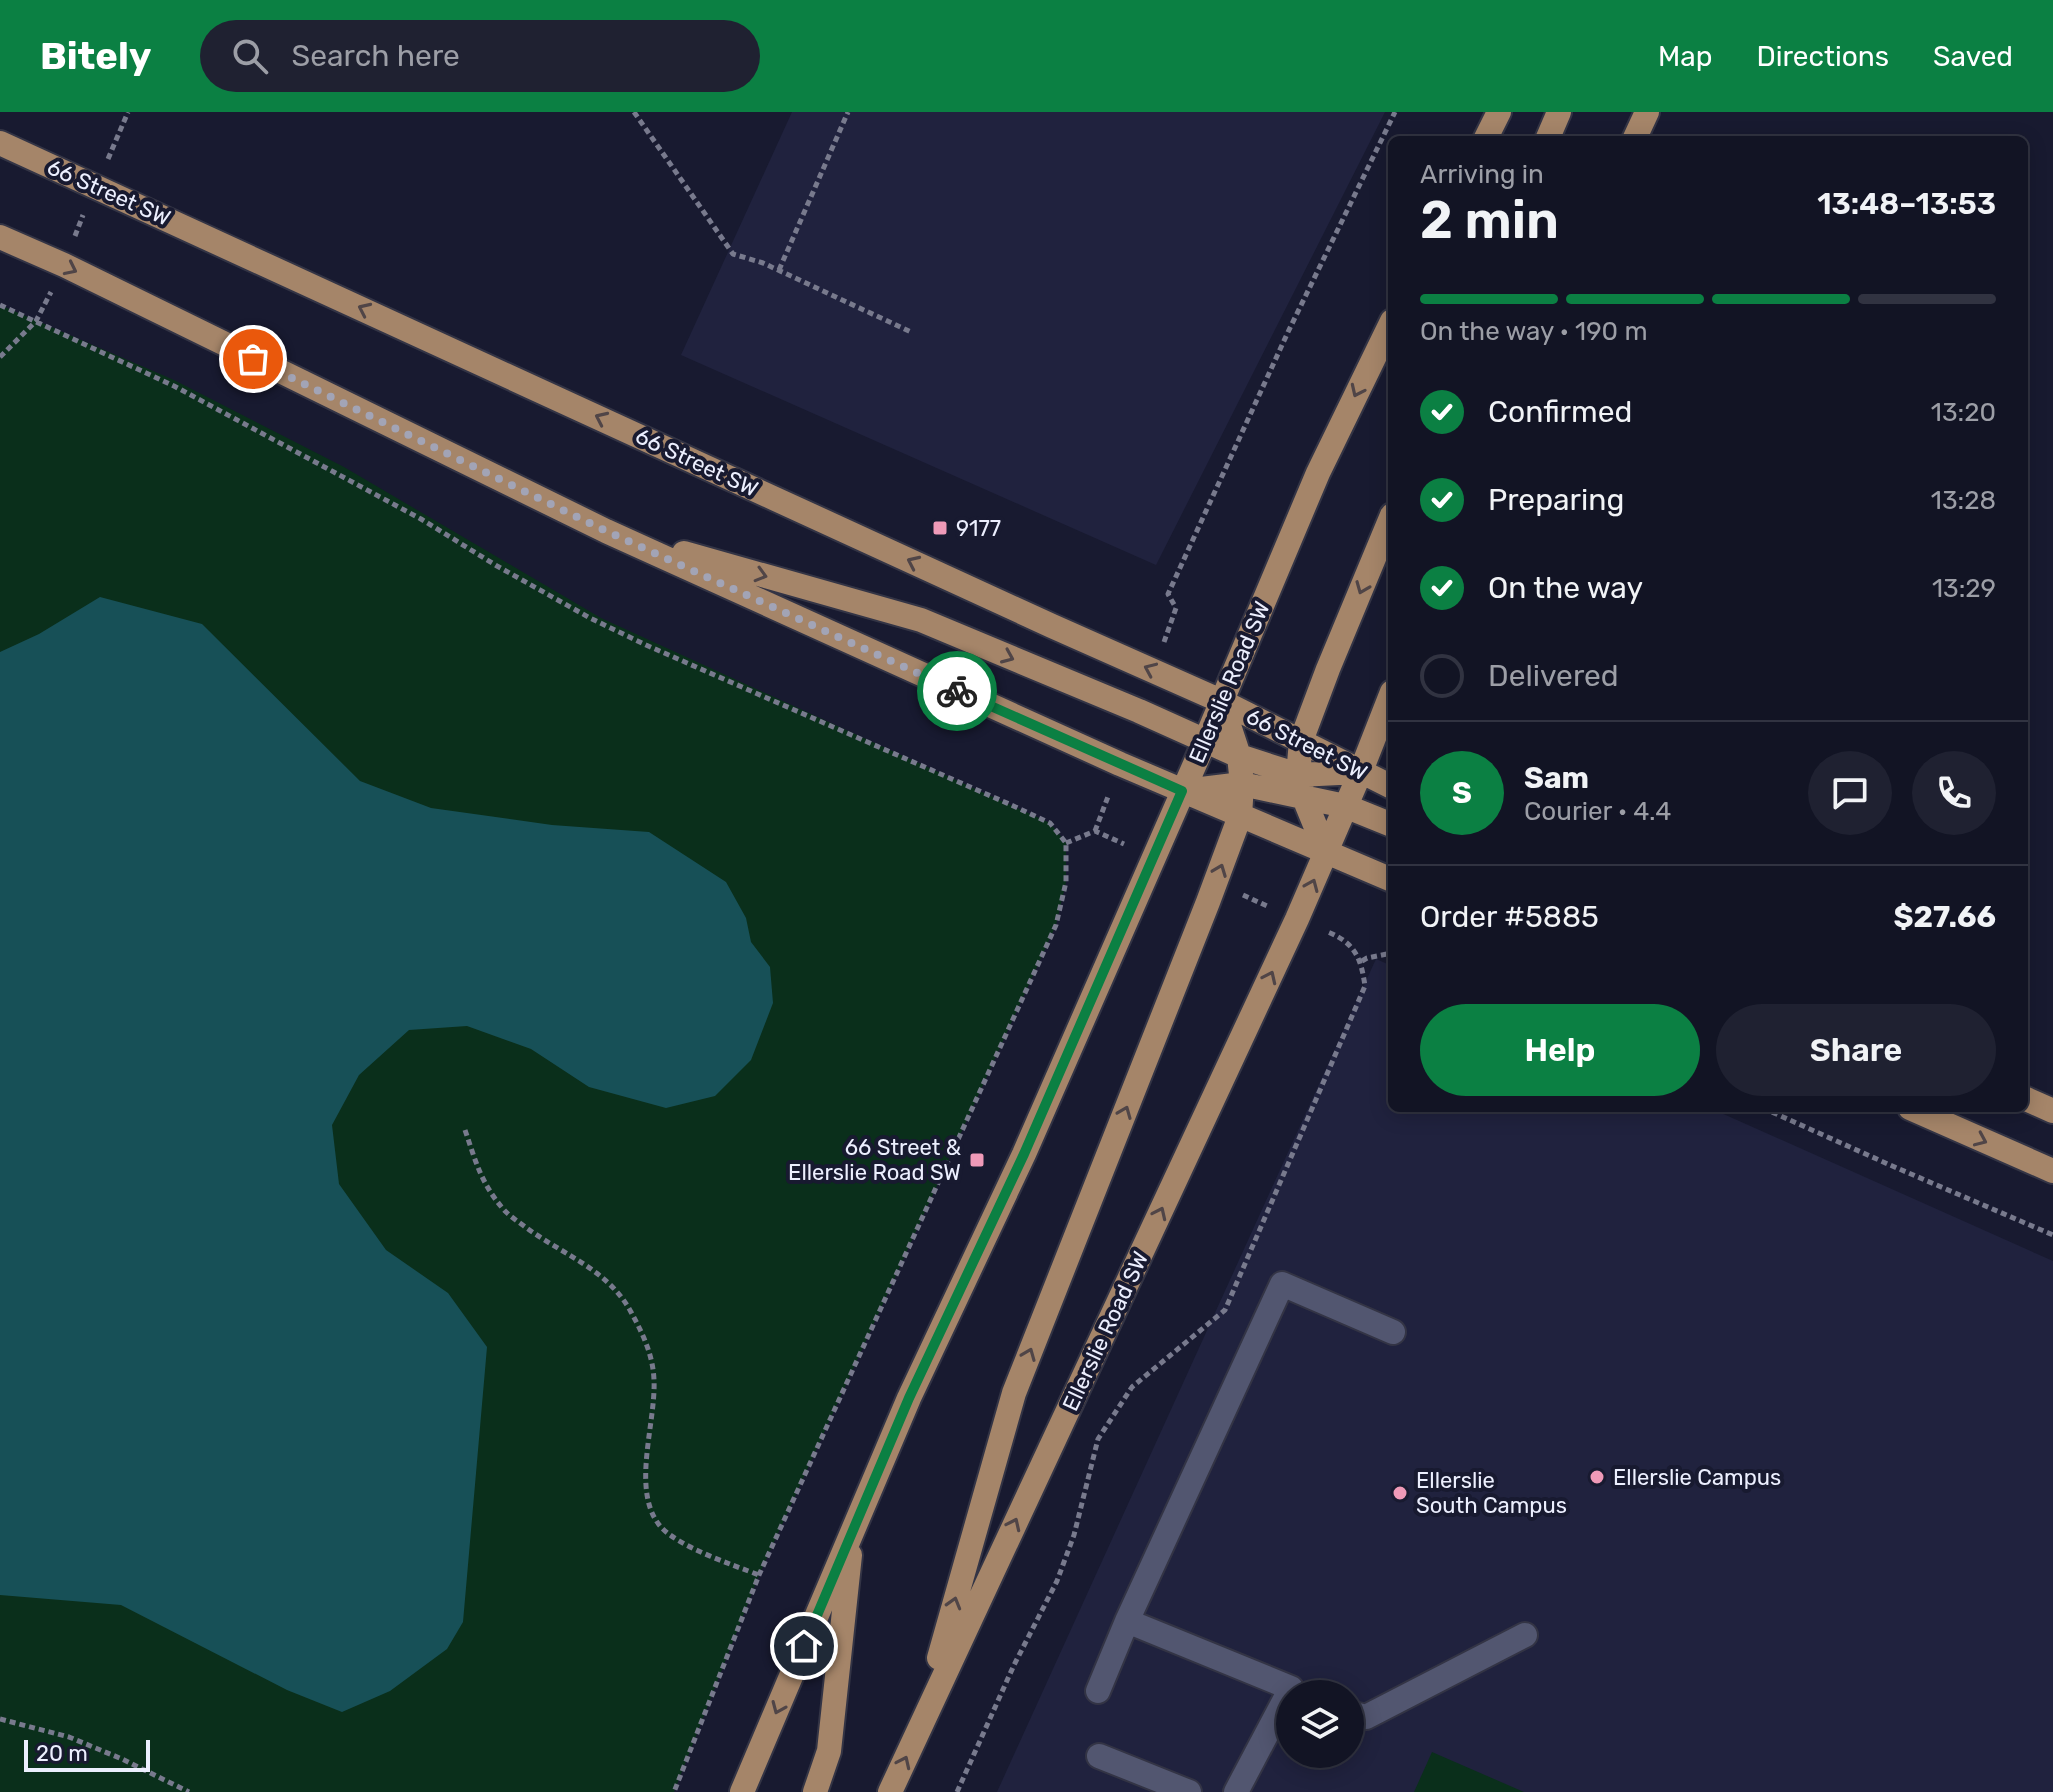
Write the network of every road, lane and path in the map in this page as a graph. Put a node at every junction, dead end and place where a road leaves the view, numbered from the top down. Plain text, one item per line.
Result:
1 (128, 112) edge
2 (634, 112) edge
3 (848, 112) edge
4 (1395, 112) edge
5 (1499, 112) edge
6 (1559, 112) edge
7 (1647, 112) edge
8 (1487, 136) edge
9 (1549, 136) edge
10 (1636, 136) edge
11 (0, 143) edge
12 (106, 163) dead end
13 (84, 215) dead end
14 (75, 236) dead end
15 (0, 237) edge
16 (779, 270) junction
17 (53, 288) dead end
18 (0, 305) edge
19 (36, 321) junction
20 (1388, 329) edge
21 (911, 332) dead end
22 (0, 357) edge
23 (1388, 525) edge
24 (606, 531) junction
25 (1176, 608) dead end
26 (1221, 701) junction
27 (1388, 702) edge
28 (1205, 741) junction
29 (1301, 741) junction
30 (1239, 756) junction
31 (1361, 771) junction
32 (1242, 784) junction
33 (1388, 785) edge
34 (1301, 786) junction
35 (1182, 791) junction
36 (1345, 806) junction
37 (1240, 816) junction
38 (1388, 823) edge
39 (1095, 831) dead end
40 (1066, 843) junction
41 (1326, 852) junction
42 (1388, 878) edge
43 (1344, 939) dead end
44 (1388, 954) edge
45 (1362, 961) junction
46 (2028, 1100) edge
47 (2053, 1111) edge
48 (1772, 1112) edge
49 (1919, 1112) edge
50 (465, 1130) dead end
51 (2053, 1171) edge
52 (2053, 1235) edge
53 (1393, 1332) dead end
54 (853, 1528) junction
55 (759, 1575) junction
56 (1127, 1621) junction
57 (1525, 1635) dead end
58 (1276, 1682) edge
59 (1098, 1691) dead end
60 (1364, 1716) edge
61 (0, 1719) edge
62 (1276, 1727) edge
63 (918, 1731) junction
64 (1099, 1756) dead end
65 (189, 1792) edge
66 (674, 1792) edge
67 (742, 1792) edge
68 (815, 1792) edge
69 (890, 1792) edge
70 (957, 1792) edge
71 (1189, 1792) edge
72 (1236, 1792) edge

1 - 12 path
2 - 16 path
3 - 16 path
4 - 25 path
5 - 8 main road
6 - 9 main road
7 - 10 main road
26 -> 11 main road, 66 Street SW
13 - 14 path
15 -> 24 main road
16 - 21 path
17 - 19 path
18 - 19 path
19 - 22 path
19 - 40 path
20 -> 26 main road, Ellerslie Road SW
23 -> 29 main road
24 -> 28 main road
24 - 35 main road
26 - 28 main road, Ellerslie Road SW
26 - 29 main road, 66 Street SW
26 - 30 main road
27 - 31 main road, Ellerslie Road SW
28 - 30 main road
28 - 35 main road, Ellerslie Road SW
29 - 31 main road, 66 Street SW
29 - 34 main road
30 - 32 main road
30 - 34 main road
31 - 33 main road, 66 Street SW
31 - 34 main road
31 - 36 main road, Ellerslie Road SW
32 - 34 main road
32 - 35 main road
32 - 37 main road
34 - 36 main road
34 - 41 main road
35 - 37 main road
35 - 54 main road, Ellerslie Road SW
36 - 38 main road
36 - 41 main road, Ellerslie Road SW
37 - 41 main road
63 -> 37 main road
39 - 40 path
40 - 55 path
41 - 42 main road
63 -> 41 main road, Ellerslie Road SW
43 - 45 path
44 - 45 path
45 - 70 path
46 - 47 main road
48 - 52 path
49 -> 51 main road
50 - 55 path
53 - 56 lane
54 -> 67 main road, Ellerslie Road SW
54 - 68 main road
55 - 66 path
56 - 58 lane
56 - 59 lane
57 - 60 lane
61 - 65 path
62 - 72 lane
69 -> 63 main road, Ellerslie Road SW
64 - 71 lane

